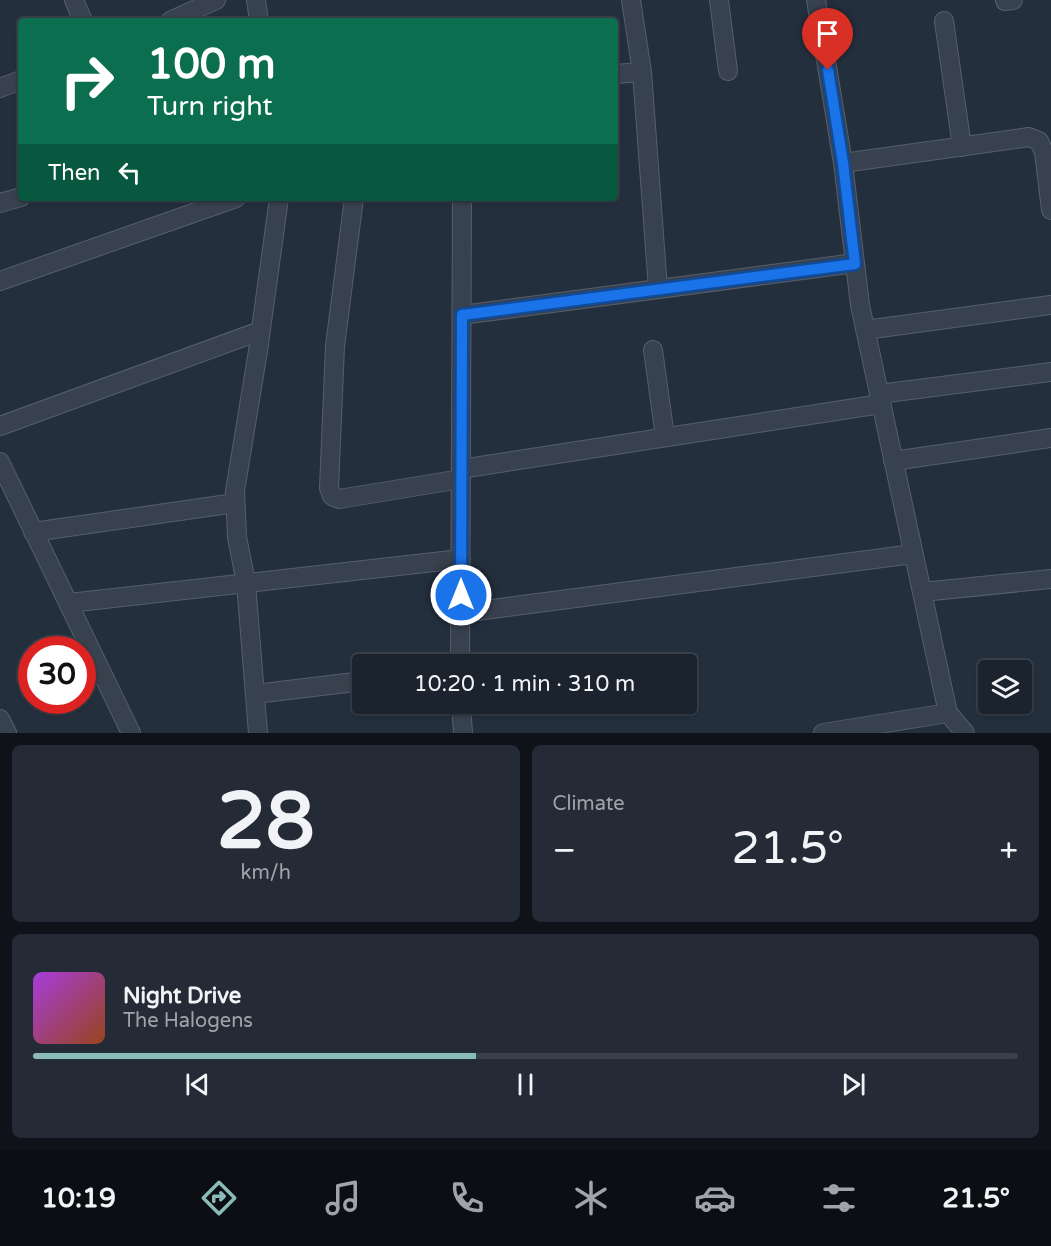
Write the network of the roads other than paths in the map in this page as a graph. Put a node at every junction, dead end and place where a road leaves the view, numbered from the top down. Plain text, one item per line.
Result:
1 (74, 0) edge
2 (216, 0) edge
3 (256, 0) edge
4 (631, 0) edge
5 (719, 0) edge
6 (816, 0) edge
7 (192, 5) edge
8 (82, 18) edge
9 (174, 18) edge
10 (259, 18) edge
11 (944, 21) dead end
12 (728, 71) dead end
13 (642, 72) junction
14 (618, 74) edge
15 (18, 81) edge
16 (0, 88) edge
17 (962, 147) junction
18 (843, 163) junction
19 (18, 198) edge
20 (228, 201) edge
21 (279, 201) edge
22 (354, 201) edge
23 (462, 201) edge
24 (0, 203) edge
25 (1051, 210) edge
26 (855, 264) junction
27 (0, 281) edge
28 (658, 289) junction
29 (1051, 305) edge
30 (462, 315) junction
31 (865, 330) junction
32 (260, 331) junction
33 (653, 350) dead end
34 (1051, 372) edge
35 (880, 399) junction
36 (0, 426) edge
37 (665, 437) junction
38 (1051, 438) edge
39 (893, 461) junction
40 (0, 462) edge
41 (461, 474) junction
42 (235, 503) junction
43 (33, 532) junction
44 (913, 554) junction
45 (461, 559) junction
46 (246, 584) junction
47 (1050, 584) edge
48 (922, 592) junction
49 (69, 603) junction
50 (461, 613) junction
51 (460, 654) edge
52 (352, 682) edge
53 (255, 694) junction
54 (948, 713) junction
55 (462, 714) edge
56 (0, 719) edge
57 (7, 733) edge
58 (131, 733) edge
59 (258, 733) edge
60 (463, 733) edge
61 (823, 733) edge
62 (965, 733) edge

1 - 8 street
2 - 7 street
3 - 10 street
4 - 13 street
5 - 12 street
6 - 18 street
7 - 9 street
11 - 17 street
13 - 14 street
13 - 28 street
15 - 16 street
17 - 18 street
17 - 25 street
18 - 26 street
19 - 24 street
20 - 27 street
21 - 32 street
22 - 41 street
23 - 30 street
26 - 28 street
26 - 31 street
28 - 30 street
29 - 31 street
30 - 41 street
31 - 35 street
32 - 36 street
32 - 42 street
33 - 37 street
34 - 35 street
35 - 37 street
35 - 39 street
37 - 41 street
38 - 39 street
39 - 44 street
40 - 43 street
41 - 45 street
42 - 43 street
42 - 46 street
43 - 49 street
44 - 48 street
44 - 50 street
45 - 46 street
45 - 50 street
46 - 49 street
46 - 53 street
47 - 48 street
48 - 54 street
49 - 58 street
50 - 51 street
52 - 53 street
53 - 59 street
54 - 61 street
54 - 62 street
55 - 60 street
56 - 57 street

